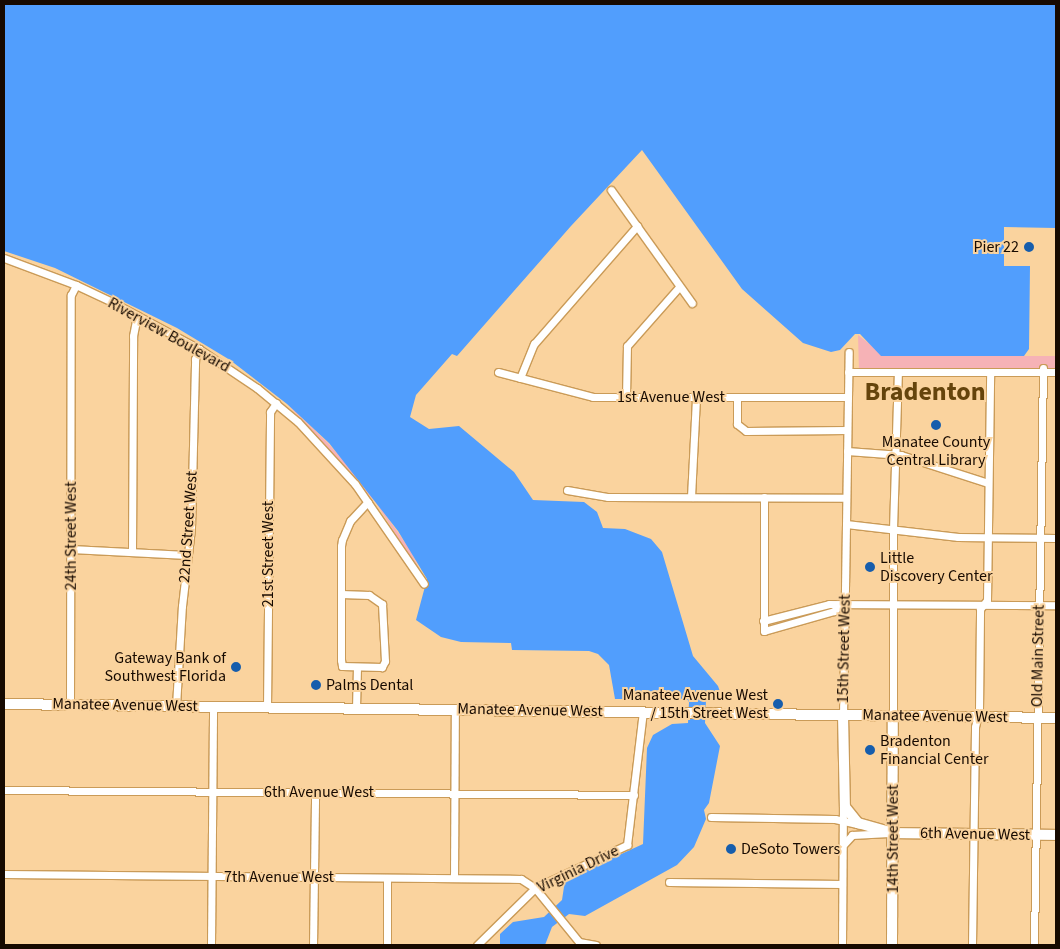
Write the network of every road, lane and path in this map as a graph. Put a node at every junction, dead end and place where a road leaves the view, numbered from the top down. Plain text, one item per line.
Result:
1 (611, 190) dead end
2 (636, 226) junction
3 (4, 258) edge
4 (76, 285) junction
5 (679, 287) junction
6 (692, 303) dead end
7 (137, 315) junction
8 (200, 349) junction
9 (849, 352) dead end
10 (1042, 370) junction
11 (498, 372) dead end
12 (848, 372) junction
13 (898, 372) junction
14 (990, 372) junction
15 (1056, 372) edge
16 (520, 378) junction
17 (626, 397) junction
18 (696, 397) junction
19 (737, 397) junction
20 (848, 397) junction
21 (276, 404) junction
22 (847, 430) junction
23 (846, 451) junction
24 (895, 454) junction
25 (988, 483) junction
26 (567, 490) dead end
27 (691, 497) junction
28 (764, 497) junction
29 (846, 498) junction
30 (368, 502) junction
31 (846, 524) junction
32 (893, 529) junction
33 (988, 538) junction
34 (1041, 538) junction
35 (1056, 538) edge
36 (71, 549) junction
37 (132, 552) junction
38 (188, 555) junction
39 (424, 584) dead end
40 (342, 594) junction
41 (892, 605) junction
42 (1039, 605) junction
43 (1056, 605) edge
44 (842, 606) junction
45 (982, 606) junction
46 (357, 667) junction
47 (4, 704) edge
48 (70, 704) junction
49 (176, 706) junction
50 (213, 706) junction
51 (267, 706) junction
52 (356, 708) junction
53 (455, 709) junction
54 (643, 711) junction
55 (843, 715) junction
56 (893, 716) junction
57 (977, 716) junction
58 (1038, 717) junction
59 (1056, 718) edge
60 (4, 790) edge
61 (212, 792) junction
62 (315, 793) junction
63 (454, 793) junction
64 (843, 795) junction
65 (634, 796) junction
66 (711, 817) dead end
67 (843, 821) junction
68 (863, 825) junction
69 (893, 833) junction
70 (974, 834) junction
71 (1036, 835) junction
72 (1056, 835) edge
73 (843, 849) junction
74 (4, 874) edge
75 (212, 876) junction
76 (315, 877) junction
77 (387, 878) junction
78 (454, 878) junction
79 (669, 882) dead end
80 (842, 884) junction
81 (535, 888) junction
82 (211, 945) edge
83 (313, 945) edge
84 (387, 945) edge
85 (477, 945) edge
86 (596, 945) edge
87 (842, 945) edge
88 (892, 945) edge
89 (972, 945) edge
90 (1034, 945) edge

1 - 2 street
2 - 5 street
2 - 16 street
3 - 4 street, Riverview Boulevard
4 - 7 street, Riverview Boulevard
4 - 36 street, 24th Street West
5 - 6 street
5 - 17 street
7 - 8 street, Riverview Boulevard
7 - 37 street
8 - 21 street, Riverview Boulevard
8 - 38 street, 22nd Street West
9 - 12 street, 15th Street West
10 - 14 street
10 - 15 street
10 - 34 street, Old Main Street
11 - 16 street, 1st Avenue West
12 - 13 street
12 - 20 street, 15th Street West
13 - 14 street
13 - 24 street, 14th Street West
14 - 25 street
16 - 17 street, 1st Avenue West
17 - 18 street, 1st Avenue West
18 - 19 street, 1st Avenue West
18 - 27 street
19 - 20 street, 1st Avenue West
19 - 22 street
20 - 22 street, 15th Street West
21 - 30 street, Riverview Boulevard
21 - 51 street, 21st Street West
22 - 23 street, 15th Street West
23 - 24 street
23 - 29 street, 15th Street West
24 - 25 street
24 - 32 street, 14th Street West
25 - 33 street
26 - 27 street
27 - 28 street
28 - 29 street
28 - 44 street
29 - 31 street, 15th Street West
30 - 39 street, Riverview Boulevard
30 - 40 street
31 - 32 street
31 - 44 street, 15th Street West
32 - 33 street
32 - 41 street, 14th Street West
33 - 34 street
33 - 45 street
34 - 35 street
34 - 42 street, Old Main Street
36 - 37 street
36 - 48 street, 24th Street West
37 - 38 street
38 - 49 street, 22nd Street West
40 - 46 street
40 - 46 street
41 - 44 street
41 - 45 street
41 - 56 street, 14th Street West
42 - 43 street
42 - 45 street
42 - 58 street, Old Main Street
44 - 55 street, 15th Street West
45 - 57 street
46 - 52 street
47 - 48 main road, Manatee Avenue West
48 - 49 main road, Manatee Avenue West
49 - 50 main road, Manatee Avenue West
50 - 51 main road, Manatee Avenue West
50 - 61 street
51 - 52 main road, Manatee Avenue West
52 - 53 main road, Manatee Avenue West
53 - 54 main road, Manatee Avenue West
53 - 63 street
54 - 55 main road, Manatee Avenue West
54 - 65 street, Virginia Drive
55 - 56 main road, Manatee Avenue West
55 - 64 main road, 15th Street West
56 - 57 main road, Manatee Avenue West
56 - 69 main road, 14th Street West
57 - 58 main road, Manatee Avenue West
57 - 70 street
58 - 59 main road, Manatee Avenue West
58 - 71 street, Old Main Street
60 - 61 street, 6th Avenue West
61 - 62 street, 6th Avenue West
61 - 75 street
62 - 63 street, 6th Avenue West
62 - 76 street
63 - 65 street, 6th Avenue West
63 - 78 street
64 - 67 street, 15th Street West
64 - 68 main road
65 - 81 street, Virginia Drive
66 - 67 street, 6th Avenue West
67 - 68 street, 6th Avenue West
67 - 73 street, 15th Street West
68 - 69 main road, 6th Avenue West
69 - 70 main road, 6th Avenue West
69 - 73 street, 6th Avenue West
69 - 88 main road, 14th Street West
70 - 71 main road, 6th Avenue West
70 - 89 street
71 - 72 main road, 6th Avenue West
71 - 90 street, Old Main Street
73 - 80 street, 15th Street West
74 - 75 street, 7th Avenue West
75 - 76 street, 7th Avenue West
75 - 82 street
76 - 77 street, 7th Avenue West
76 - 83 street
77 - 78 street, 7th Avenue West
77 - 84 street
78 - 81 street, 7th Avenue West
79 - 80 street
80 - 87 street, 15th Street West
81 - 85 street, Virginia Drive
81 - 86 street

